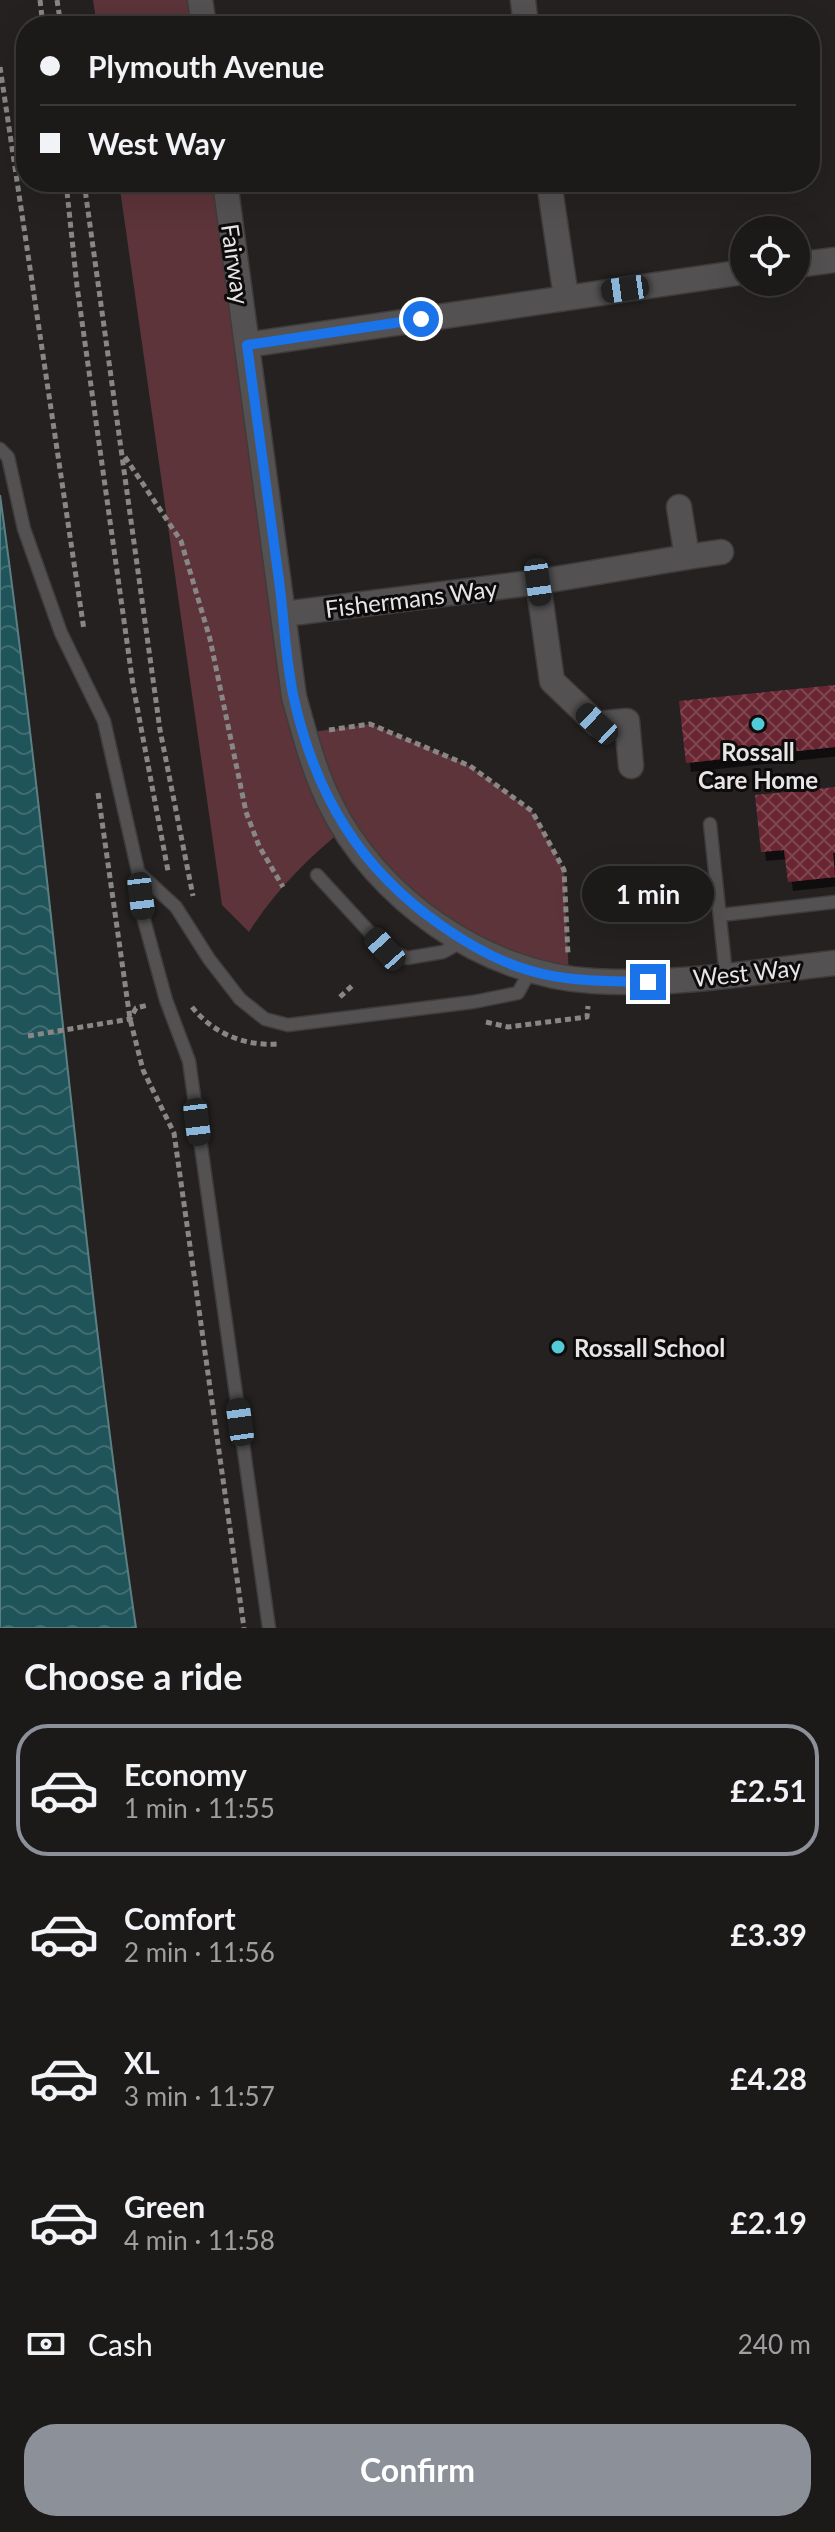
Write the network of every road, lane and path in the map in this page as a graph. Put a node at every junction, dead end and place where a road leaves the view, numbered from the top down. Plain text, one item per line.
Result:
1 (0, 67) edge
2 (16, 174) edge
3 (19, 192) edge
4 (67, 192) edge
5 (85, 192) edge
6 (226, 192) edge
7 (550, 192) edge
8 (835, 260) edge
9 (810, 263) edge
10 (730, 274) edge
11 (566, 297) junction
12 (247, 345) junction
13 (0, 449) edge
14 (124, 454) junction
15 (679, 507) dead end
16 (721, 552) dead end
17 (687, 557) junction
18 (538, 582) junction
19 (284, 614) junction
20 (84, 631) dead end
21 (304, 733) junction
22 (631, 766) dead end
23 (316, 771) joint
24 (99, 781) dead end
25 (710, 824) dead end
26 (138, 871) junction
27 (317, 875) dead end
28 (283, 887) dead end
29 (193, 897) dead end
30 (835, 902) edge
31 (176, 907) junction
32 (721, 915) junction
33 (463, 941) junction
34 (835, 963) edge
35 (530, 971) junction
36 (726, 975) junction
37 (569, 978) junction
38 (244, 1628) edge
39 (269, 1628) edge

1 - 2 path
3 - 20 path
4 - 31 path
5 - 14 path
6 - 12 street, Fairway
7 - 11 street
8 - 9 street
10 - 11 street
11 - 12 street
12 - 19 street, Fairway
13 - 26 lane
14 - 28 path
14 - 29 path
15 - 17 street
16 - 17 street, Fishermans Way
17 - 18 street, Fishermans Way
18 - 19 street, Fishermans Way
18 - 22 street
19 - 21 street, Fairway
21 - 23 street, Fairway
21 - 37 path
23 - 33 street, West Way
24 - 38 path
25 - 32 lane
26 - 31 lane
26 - 39 lane
27 - 33 lane
30 - 32 lane
31 - 35 lane
32 - 36 lane
33 - 35 street, West Way
34 - 36 street, West Way
35 - 37 street, West Way
36 - 37 street, West Way

